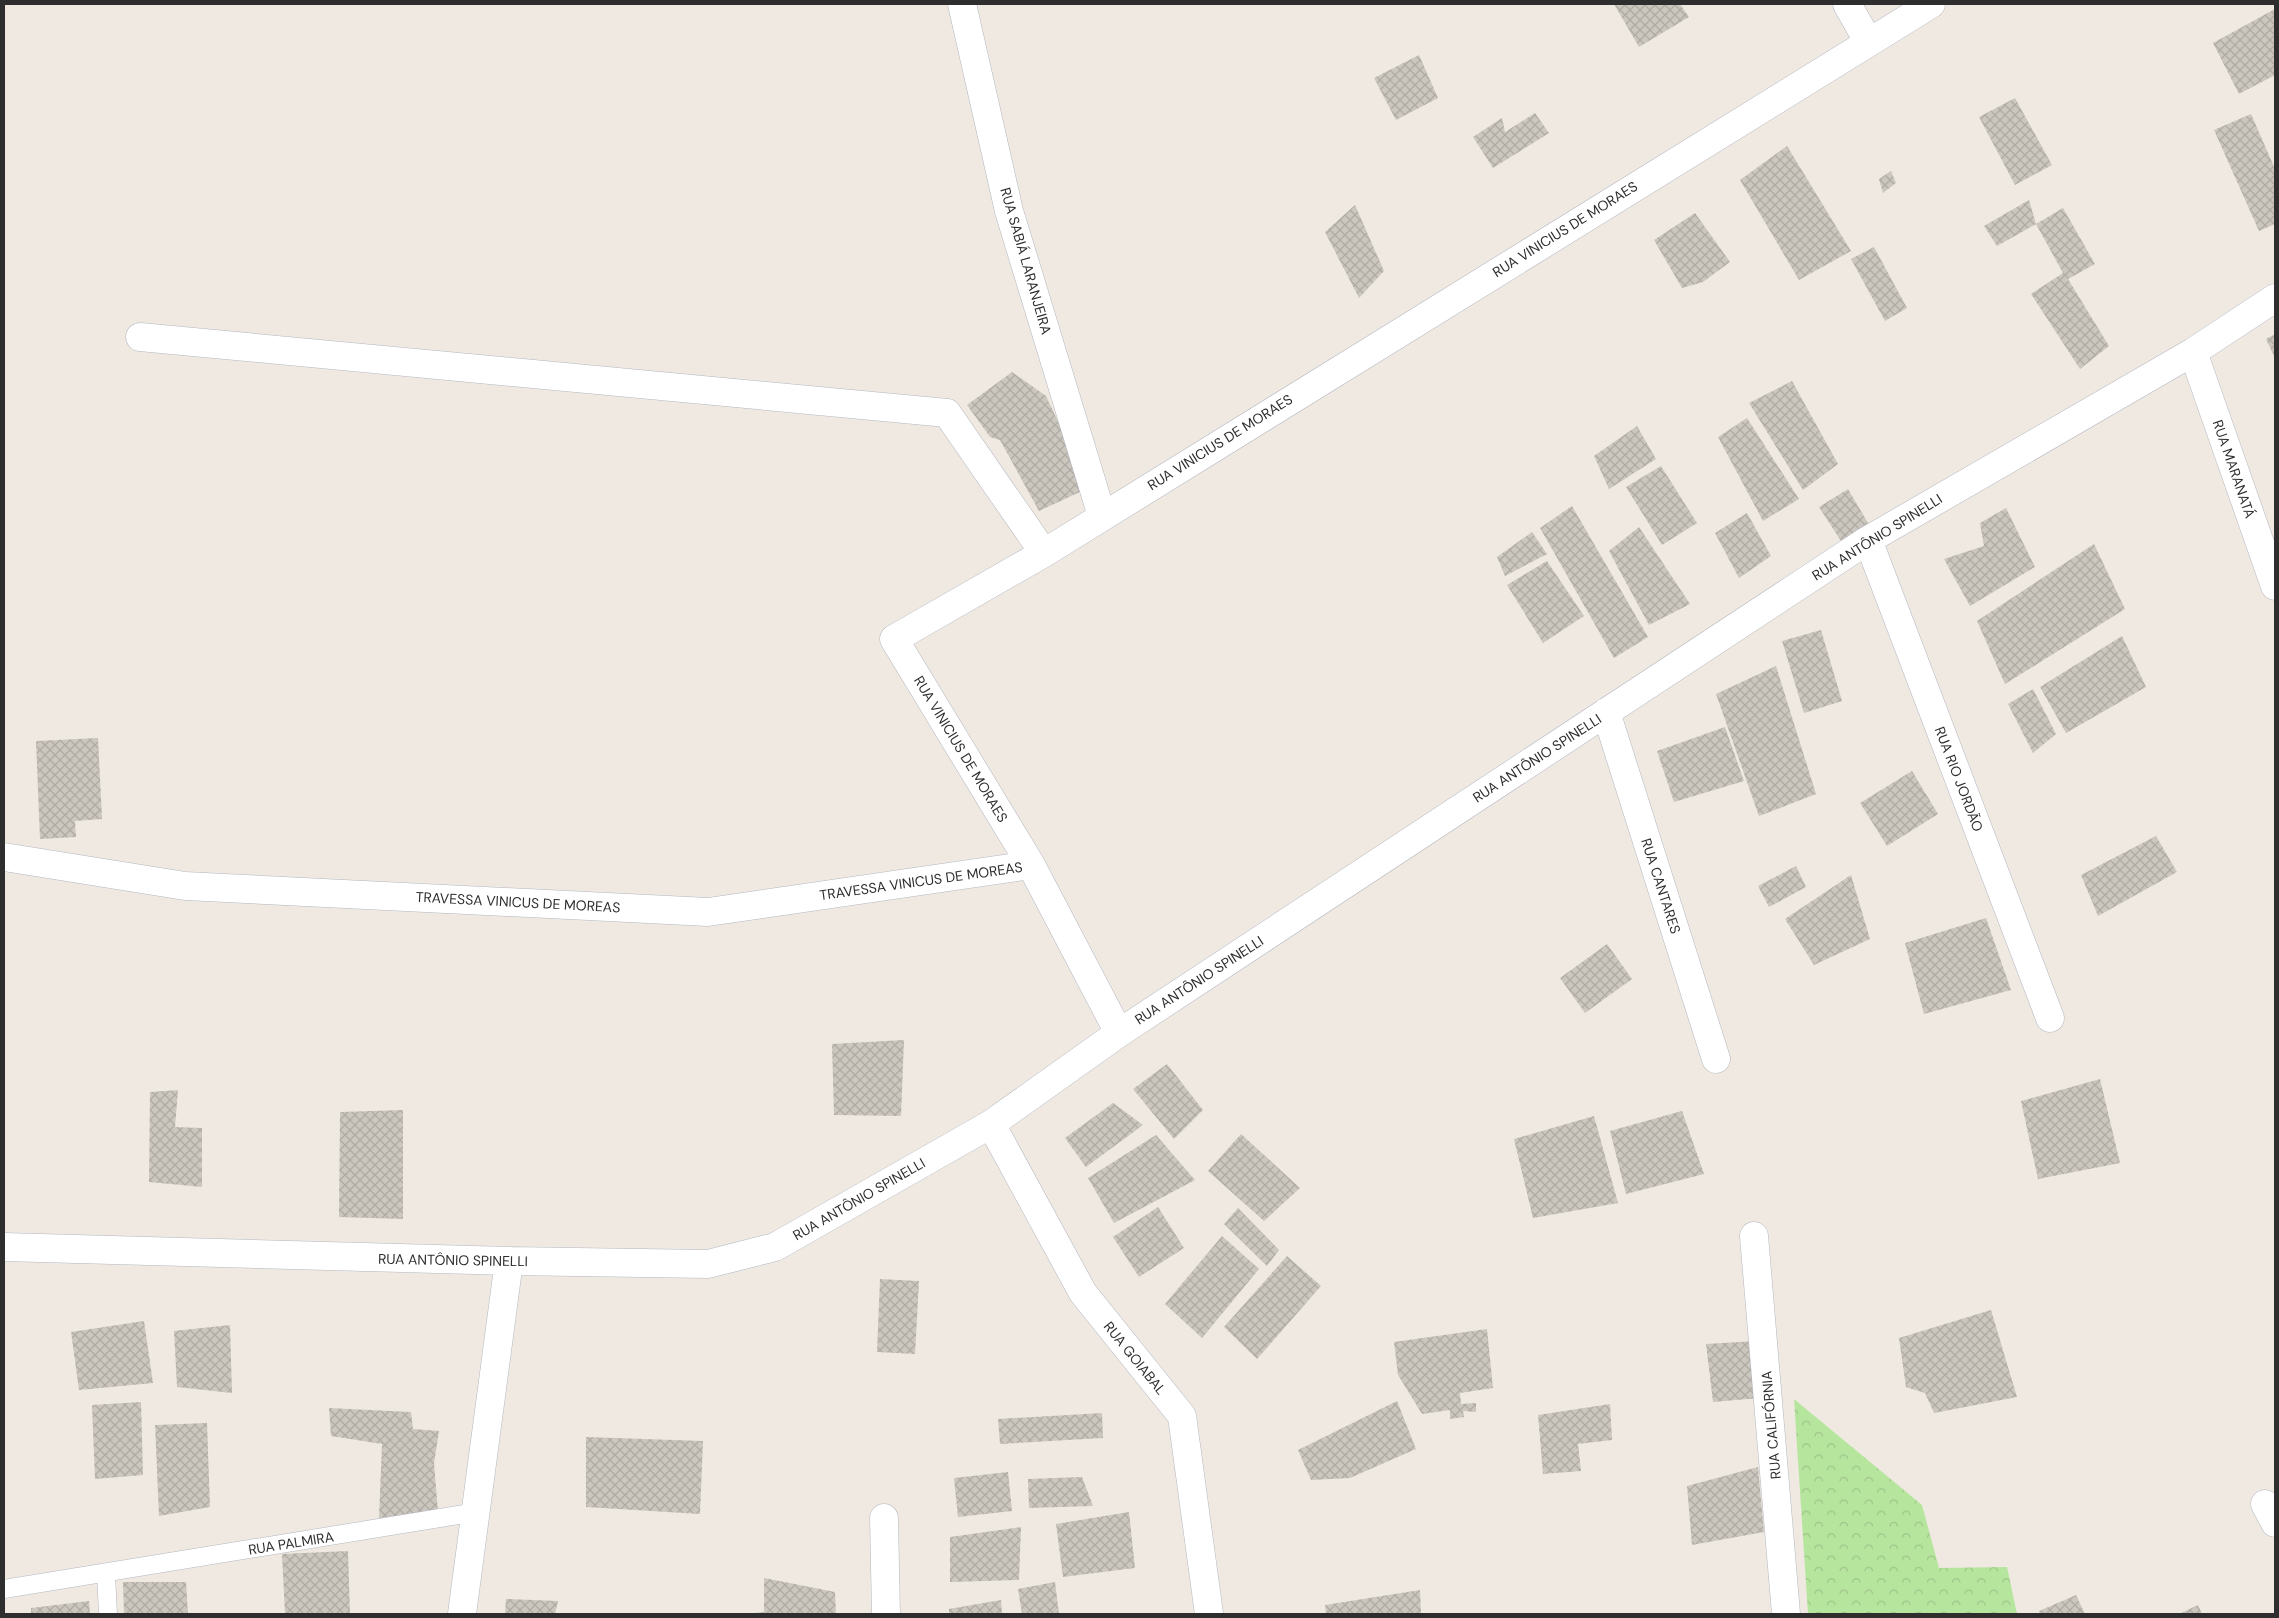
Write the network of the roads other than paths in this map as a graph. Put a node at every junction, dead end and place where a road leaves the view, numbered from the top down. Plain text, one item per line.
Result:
1 (962, 4) edge
2 (1847, 4) edge
3 (1931, 4) edge
4 (1868, 42) junction
5 (2275, 298) edge
6 (140, 337) dead end
7 (2193, 352) junction
8 (1102, 516) junction
9 (1868, 540) junction
10 (1044, 553) junction
11 (2275, 586) edge
12 (1606, 712) junction
13 (4, 857) edge
14 (1031, 865) junction
15 (2050, 1018) dead end
16 (1119, 1033) junction
17 (1716, 1059) dead end
18 (991, 1124) junction
19 (1754, 1236) dead end
20 (4, 1247) edge
21 (509, 1262) junction
22 (477, 1512) junction
23 (884, 1518) dead end
24 (106, 1574) junction
25 (4, 1589) edge
26 (108, 1614) edge
27 (462, 1614) edge
28 (886, 1614) edge
29 (1209, 1614) edge
30 (1786, 1614) edge

1 - 8 street, RUA SABIÁ LARANJEIRA
2 - 4 street
3 - 4 street, RUA VINICIUS DE MORAES
4 - 8 street, RUA VINICIUS DE MORAES
5 - 7 street, RUA ANTÔNIO SPINELLI
6 - 10 street
7 - 9 street, RUA ANTÔNIO SPINELLI
7 - 11 street, RUA MARANATÁ
8 - 10 street, RUA VINICIUS DE MORAES
9 - 12 street, RUA ANTÔNIO SPINELLI
9 - 15 street, RUA RIO JORDÃO
10 - 14 street, RUA VINICIUS DE MORAES
12 - 16 street, RUA ANTÔNIO SPINELLI
12 - 17 street, RUA CANTARES
13 - 14 street, TRAVESSA VINICUS DE MOREAS
14 - 16 street, RUA VINICIUS DE MORAES
16 - 18 street, RUA ANTÔNIO SPINELLI
18 - 21 street, RUA ANTÔNIO SPINELLI
18 - 29 street, RUA GOIABAL
19 - 30 street, RUA CALIFÓRNIA
20 - 21 street, RUA ANTÔNIO SPINELLI
21 - 22 street
22 - 24 lane, RUA PALMIRA
22 - 27 street
23 - 28 street
24 - 25 lane, RUA PALMIRA
24 - 26 lane

